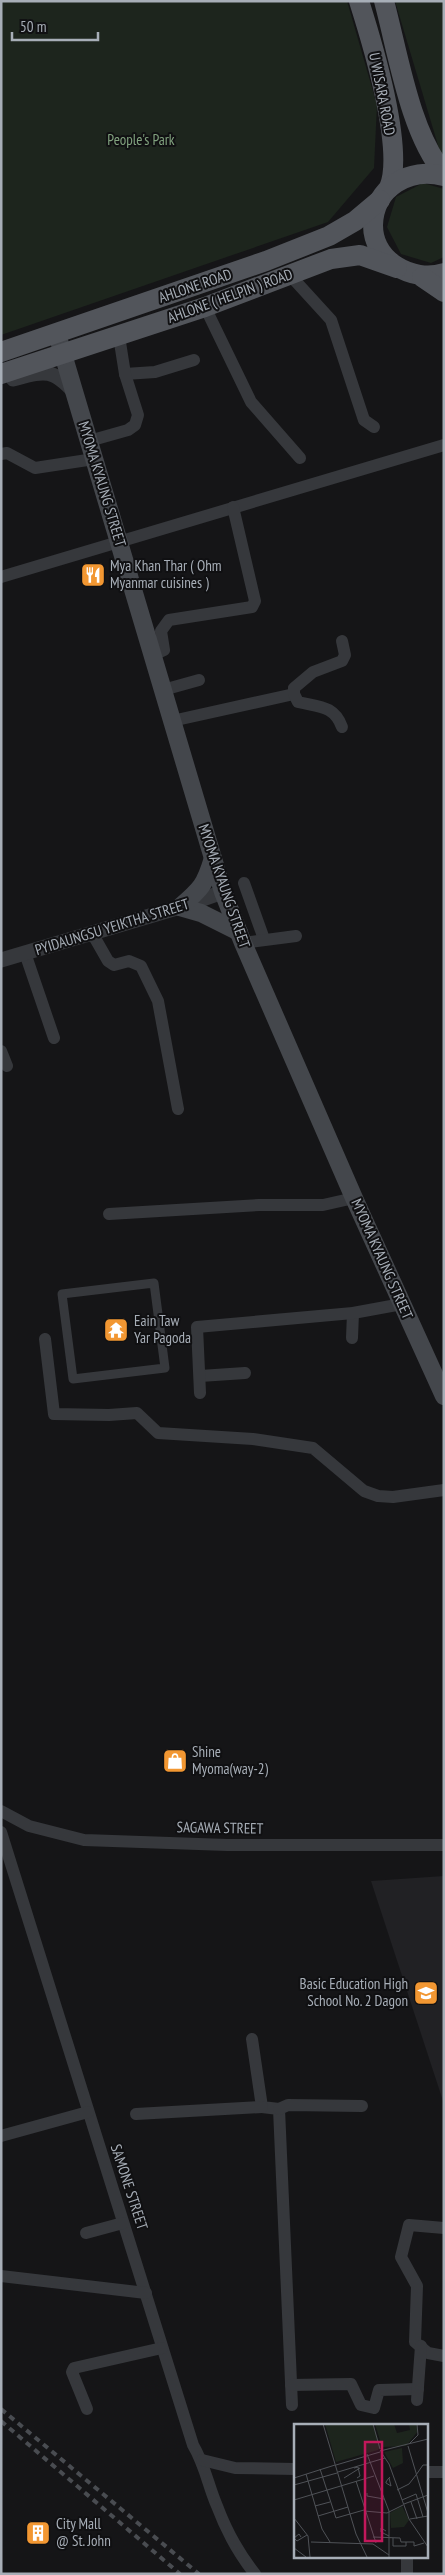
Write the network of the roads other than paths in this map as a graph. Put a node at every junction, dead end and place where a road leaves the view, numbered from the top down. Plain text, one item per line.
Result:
1 (359, 1) edge
2 (384, 1) edge
3 (395, 41) junction
4 (373, 46) junction
5 (444, 175) edge
6 (384, 194) junction
7 (397, 268) junction
8 (444, 273) edge
9 (289, 274) junction
10 (422, 277) junction
11 (444, 292) edge
12 (205, 307) junction
13 (58, 334) junction
14 (119, 336) junction
15 (1, 352) edge
16 (63, 354) junction
17 (194, 360) dead end
18 (1, 374) edge
19 (126, 374) junction
20 (1, 380) edge
21 (75, 393) junction
22 (374, 427) dead end
23 (90, 441) junction
24 (444, 445) edge
25 (1, 454) edge
26 (300, 458) dead end
27 (94, 459) junction
28 (233, 507) junction
29 (119, 541) junction
30 (1, 577) edge
31 (342, 641) dead end
32 (152, 655) junction
33 (199, 680) dead end
34 (163, 690) junction
35 (294, 694) junction
36 (172, 721) junction
37 (342, 727) dead end
38 (213, 858) junction
39 (244, 883) dead end
40 (223, 892) junction
41 (180, 907) junction
42 (92, 933) junction
43 (296, 936) dead end
44 (241, 938) junction
45 (264, 939) junction
46 (25, 953) junction
47 (1, 960) edge
48 (54, 1038) dead end
49 (1, 1052) edge
50 (6, 1066) dead end
51 (178, 1109) dead end
52 (354, 1198) junction
53 (109, 1214) dead end
54 (62, 1294) joint
55 (402, 1304) junction
56 (353, 1313) junction
57 (352, 1338) dead end
58 (45, 1339) dead end
59 (245, 1373) dead end
60 (200, 1376) junction
61 (200, 1393) dead end
62 (444, 1396) edge
63 (444, 1490) edge
64 (1, 1811) edge
65 (1, 1832) edge
66 (444, 1845) edge
67 (252, 2039) dead end
68 (262, 2106) junction
69 (362, 2106) dead end
70 (279, 2109) junction
71 (88, 2112) junction
72 (136, 2114) dead end
73 (1, 2136) edge
74 (123, 2223) junction
75 (444, 2228) edge
76 (86, 2233) dead end
77 (1, 2276) edge
78 (146, 2293) junction
79 (421, 2346) junction
80 (162, 2348) junction
81 (444, 2356) edge
82 (291, 2385) junction
83 (292, 2406) dead end
84 (87, 2409) dead end
85 (202, 2460) junction
86 (294, 2469) edge
87 (428, 2472) edge
88 (444, 2472) edge
89 (407, 2558) edge
90 (255, 2574) edge
91 (407, 2574) edge

1 - 4 main road, U WISARA ROAD
2 - 3 main road, U WISARA ROAD
3 - 4 main road
3 - 5 main road, U WISARA ROAD
4 - 6 main road, U WISARA ROAD
5 - 6 main road, AHLONE ROAD
6 - 7 main road, U WISARA ROAD
6 - 13 main road, AHLONE ROAD
7 - 9 main road, AHLONE ( HELPIN ) ROAD
7 - 10 main road, AHLONE ( HELPIN ) ROAD
8 - 10 main road
9 - 12 main road, AHLONE ( HELPIN ) ROAD
9 - 22 street
10 - 11 main road
12 - 14 main road, AHLONE ( HELPIN ) ROAD
12 - 26 street
13 - 15 main road, AHLONE ROAD
13 - 16 main road, MYOMA KYAUNG STREET
14 - 16 main road, AHLONE ( HELPIN ) ROAD
14 - 19 street
16 - 18 main road
16 - 21 main road, MYOMA KYAUNG STREET
17 - 19 street
19 - 23 street
20 - 21 street
21 - 23 main road, MYOMA KYAUNG STREET
23 - 27 main road, MYOMA KYAUNG STREET
24 - 28 street
25 - 27 street
27 - 29 main road, MYOMA KYAUNG STREET
28 - 29 street
28 - 32 street
29 - 30 street
29 - 32 main road, MYOMA KYAUNG STREET
31 - 35 street
32 - 34 main road, MYOMA KYAUNG STREET
33 - 34 street
34 - 36 main road, MYOMA KYAUNG STREET
35 - 36 street
35 - 37 street
36 - 38 main road, MYOMA KYAUNG STREET
38 - 40 main road, MYOMA KYAUNG STREET
38 - 41 main road
39 - 45 street
40 - 41 street, PYIDAUNGSU YEIKTHA STREET
40 - 44 main road, MYOMA KYAUNG STREET
41 - 42 street, PYIDAUNGSU YEIKTHA STREET
41 - 44 main road
42 - 46 street, PYIDAUNGSU YEIKTHA STREET
42 - 51 street
43 - 45 street
44 - 45 street
44 - 52 main road, MYOMA KYAUNG STREET
46 - 47 street, PYIDAUNGSU YEIKTHA STREET
46 - 48 street
49 - 50 street
52 - 53 street
52 - 55 main road, MYOMA KYAUNG STREET
54 - 54 street
55 - 56 street
55 - 62 main road, MYOMA KYAUNG STREET
56 - 57 street
56 - 60 street
58 - 63 street
59 - 60 street
60 - 61 street
64 - 66 street, SAGAWA STREET
65 - 71 street, SAMONE STREET
67 - 68 street
68 - 70 street
68 - 72 street
69 - 70 street
70 - 82 street
71 - 73 street
71 - 74 street, SAMONE STREET
74 - 76 street
74 - 78 street, SAMONE STREET
75 - 79 street
77 - 78 street
78 - 80 street, SAMONE STREET
79 - 81 street
79 - 82 street
80 - 84 street
80 - 85 street, SAMONE STREET
82 - 83 street
85 - 86 street
85 - 90 street, SAMONE STREET
87 - 88 street
89 - 91 street

